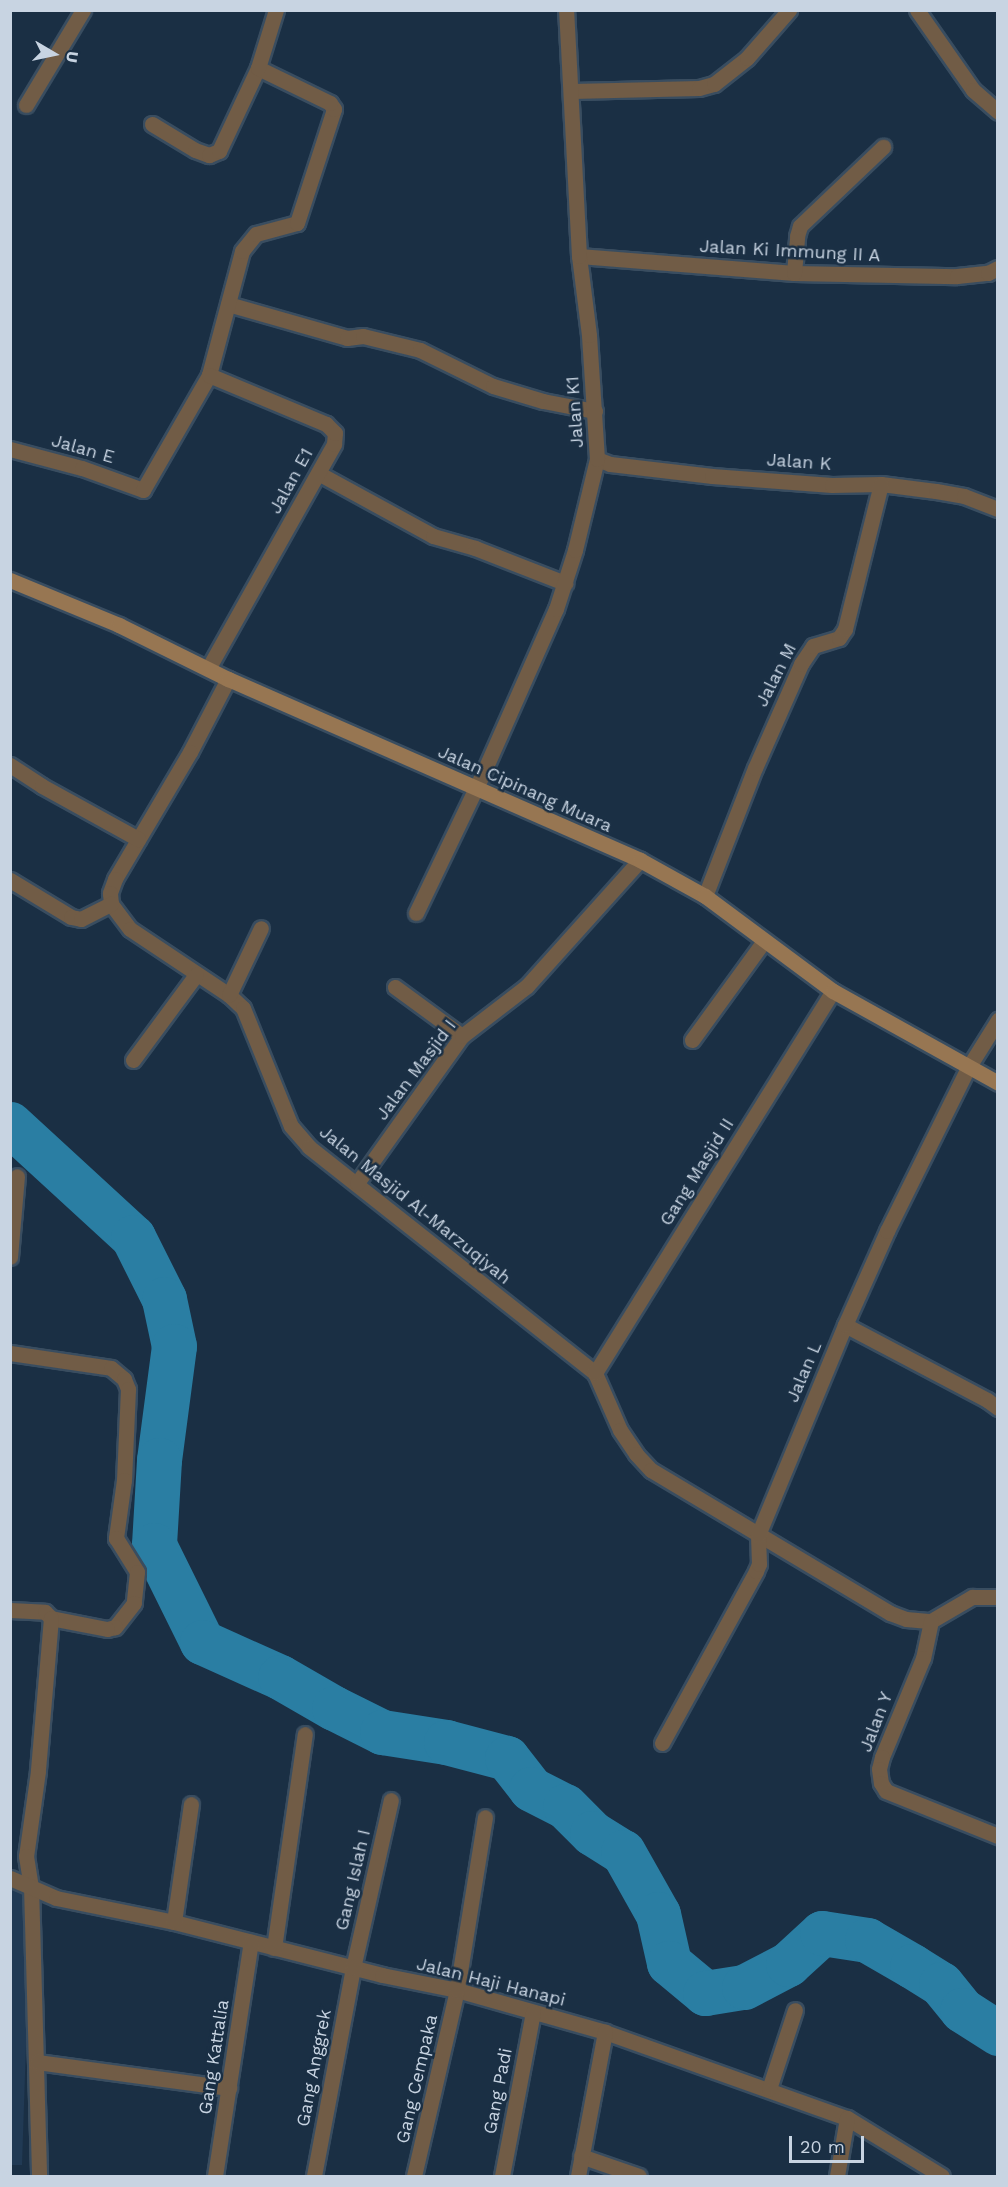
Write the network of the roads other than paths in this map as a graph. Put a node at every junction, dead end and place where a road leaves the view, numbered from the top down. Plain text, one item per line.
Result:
1 (83, 10) edge
2 (276, 10) edge
3 (566, 10) edge
4 (789, 10) edge
5 (917, 10) edge
6 (258, 68) junction
7 (572, 92) junction
8 (26, 105) dead end
9 (998, 112) edge
10 (152, 124) dead end
11 (883, 147) dead end
12 (579, 256) junction
13 (998, 268) edge
14 (794, 273) junction
15 (228, 304) junction
16 (209, 375) junction
17 (595, 411) junction
18 (10, 449) edge
19 (597, 459) junction
20 (318, 473) junction
21 (881, 484) junction
22 (998, 508) edge
23 (10, 580) edge
24 (565, 583) junction
25 (209, 668) junction
26 (228, 679) junction
27 (10, 765) edge
28 (475, 789) junction
29 (138, 839) junction
30 (640, 860) junction
31 (10, 880) edge
32 (705, 896) junction
33 (111, 904) junction
34 (416, 913) dead end
35 (261, 928) dead end
36 (764, 941) junction
37 (196, 975) junction
38 (395, 987) dead end
39 (833, 992) junction
40 (230, 995) junction
41 (998, 1020) edge
42 (462, 1036) junction
43 (692, 1040) dead end
44 (133, 1059) dead end
45 (968, 1068) junction
46 (998, 1083) edge
47 (16, 1176) dead end
48 (357, 1183) junction
49 (10, 1257) edge
50 (845, 1324) junction
51 (10, 1353) edge
52 (595, 1373) junction
53 (998, 1408) edge
54 (758, 1535) junction
55 (998, 1597) edge
56 (10, 1610) edge
57 (51, 1618) junction
58 (931, 1621) junction
59 (305, 1734) dead end
60 (662, 1743) dead end
61 (390, 1800) dead end
62 (191, 1804) dead end
63 (484, 1817) dead end
64 (998, 1836) edge
65 (10, 1878) edge
66 (31, 1886) junction
67 (174, 1922) junction
68 (251, 1942) junction
69 (274, 1948) junction
70 (353, 1968) junction
71 (457, 1990) junction
72 (795, 2010) dead end
73 (533, 2012) junction
74 (605, 2032) junction
75 (37, 2062) junction
76 (229, 2088) junction
77 (769, 2089) junction
78 (847, 2118) junction
79 (581, 2156) junction
80 (934, 2174) edge
81 (39, 2176) edge
82 (215, 2176) edge
83 (314, 2176) edge
84 (414, 2176) edge
85 (502, 2176) edge
86 (578, 2176) edge
87 (639, 2176) edge
88 (837, 2176) edge

1 - 8 street
2 - 6 street
3 - 7 street, Jalan K1
4 - 7 street
5 - 9 street
6 - 10 street
6 - 15 street
7 - 12 street, Jalan K1
11 - 14 street
12 - 14 street, Jalan Ki Immung II A
12 - 17 street, Jalan K1
13 - 14 street, Jalan Ki Immung II A
15 - 16 street
15 - 17 street
16 - 18 street, Jalan E
16 - 20 street, Jalan E1
17 - 19 street, Jalan K1
19 - 21 street, Jalan K
19 - 24 street, Jalan K1
20 - 24 street
20 - 25 street, Jalan E1
21 - 22 street, Jalan K
21 - 32 street, Jalan M
23 - 25 street, Jalan Cipinang Muara
24 - 28 street, Jalan K1
25 - 26 street, Jalan Cipinang Muara
26 - 28 street, Jalan Cipinang Muara
26 - 29 street
27 - 29 street
28 - 30 street, Jalan Cipinang Muara
28 - 34 street, Jalan K1
29 - 33 street
30 - 32 street, Jalan Cipinang Muara
30 - 42 street, Jalan Masjid I
31 - 33 street
32 - 36 street, Jalan Cipinang Muara
33 - 37 street, Jalan Masjid Al-Marzuqiyah
35 - 40 street
36 - 39 street, Jalan Cipinang Muara
36 - 43 street
37 - 40 street, Jalan Masjid Al-Marzuqiyah
37 - 44 street
38 - 42 street
39 - 45 street, Jalan Cipinang Muara
39 - 52 street, Gang Masjid II
40 - 48 street, Jalan Masjid Al-Marzuqiyah
41 - 45 street, Jalan L
42 - 48 street, Jalan Masjid I
45 - 46 street, Jalan Cipinang Muara
45 - 50 street, Jalan L
47 - 49 street
48 - 52 street, Jalan Masjid Al-Marzuqiyah
50 - 53 street
50 - 54 street, Jalan L
51 - 57 street
52 - 54 street, Jalan Masjid Al-Marzuqiyah
54 - 58 street
54 - 60 street, Jalan L
55 - 58 street
56 - 57 street
57 - 66 street
58 - 64 street, Jalan Y
59 - 69 street
61 - 70 street, Gang Islah I
62 - 67 street
63 - 71 street, Gang Cempaka
65 - 66 street, Jalan Haji Hanapi
66 - 67 street, Jalan Haji Hanapi
66 - 75 street
67 - 68 street, Jalan Haji Hanapi
68 - 69 street, Jalan Haji Hanapi
68 - 76 street, Gang Kattalia
69 - 70 street, Jalan Haji Hanapi
70 - 71 street, Jalan Haji Hanapi
70 - 83 street, Gang Anggrek
71 - 73 street, Jalan Haji Hanapi
71 - 84 street, Gang Cempaka
72 - 77 street
73 - 74 street, Jalan Haji Hanapi
73 - 85 street, Gang Padi
74 - 77 street, Jalan Haji Hanapi
74 - 79 street
75 - 76 street
75 - 81 street
76 - 82 street, Gang Kattalia
77 - 78 street, Jalan Haji Hanapi
78 - 80 street, Jalan Haji Hanapi
78 - 88 street
79 - 86 street
79 - 87 street

